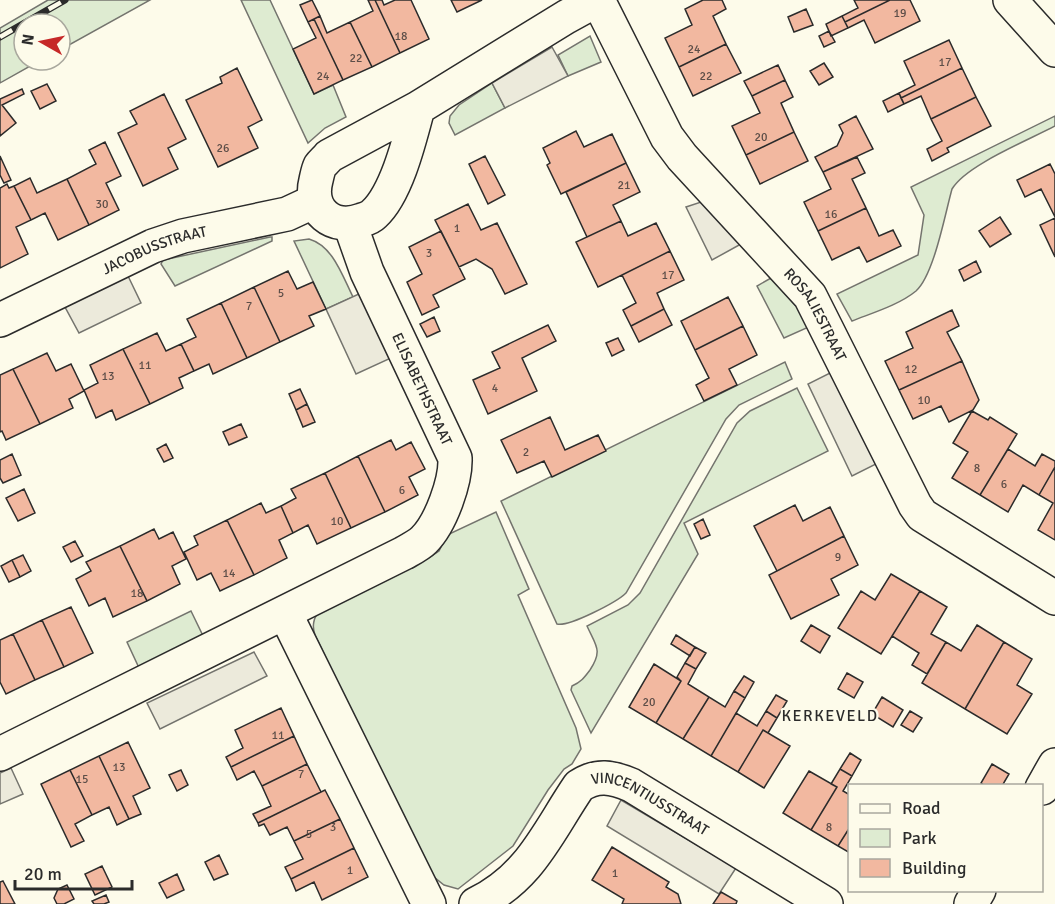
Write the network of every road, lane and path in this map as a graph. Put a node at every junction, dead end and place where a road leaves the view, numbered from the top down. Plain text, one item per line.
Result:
1 (598, 0) edge
2 (1010, 0) edge
3 (1055, 50) edge
4 (418, 108) junction
5 (315, 201) junction
6 (350, 224) junction
7 (0, 320) edge
8 (1055, 598) edge
9 (285, 613) junction
10 (0, 754) edge
11 (1055, 765) edge
12 (1043, 785) edge
13 (429, 904) edge
14 (476, 904) edge
15 (826, 904) edge

1 - 4 street
1 - 8 street, ROSALIESTRAAT
2 - 3 street
4 - 5 street
4 - 6 street
5 - 6 street
5 - 7 street, JACOBUSSTRAAT
6 - 9 street, ELISABETHSTRAAT
9 - 10 street, ELISABETHSTRAAT
9 - 13 street
11 - 12 street
14 - 15 street, VINCENTIUSSTRAAT

